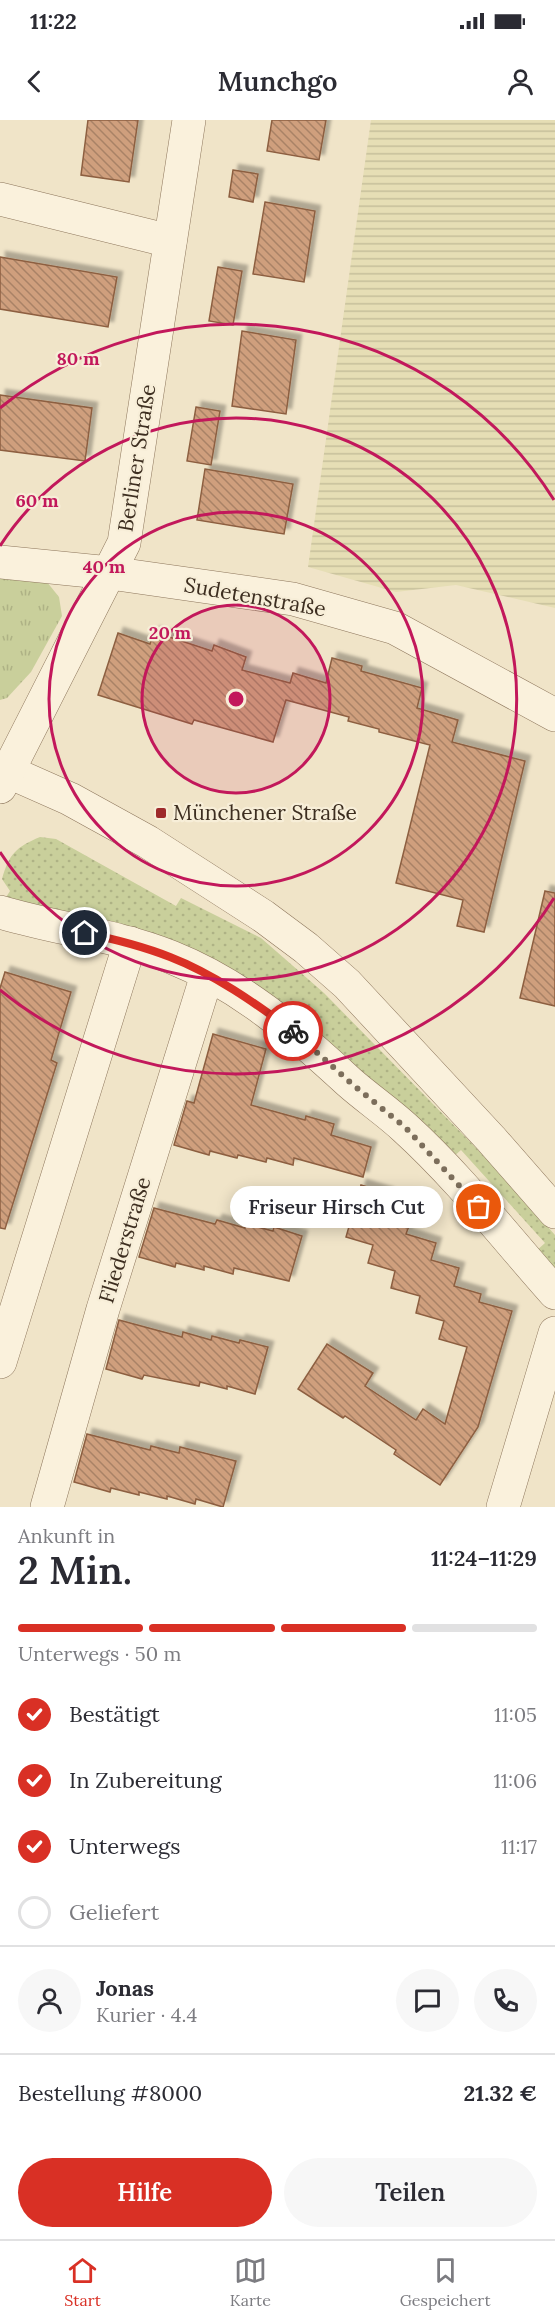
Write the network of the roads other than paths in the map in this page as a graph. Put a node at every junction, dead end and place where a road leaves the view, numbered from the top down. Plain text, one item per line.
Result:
1 (189, 120) edge
2 (0, 199) edge
3 (170, 241) junction
4 (0, 562) edge
5 (110, 573) junction
6 (555, 715) edge
7 (3, 775) edge
8 (0, 912) edge
9 (130, 943) junction
10 (207, 975) junction
11 (555, 1212) edge
12 (555, 1293) edge
13 (555, 1333) edge
14 (0, 1362) edge
15 (47, 1507) edge
16 (503, 1507) edge

1 - 3 street, Berliner Straße
2 - 3 street
3 - 5 street, Berliner Straße
4 - 5 street, Sudetenstraße
5 - 6 street, Sudetenstraße
5 - 7 street, Berliner Straße
7 - 11 street
8 - 9 street
9 - 10 street
9 - 14 street
10 - 12 street
10 - 15 street, Fliederstraße
13 - 16 street

